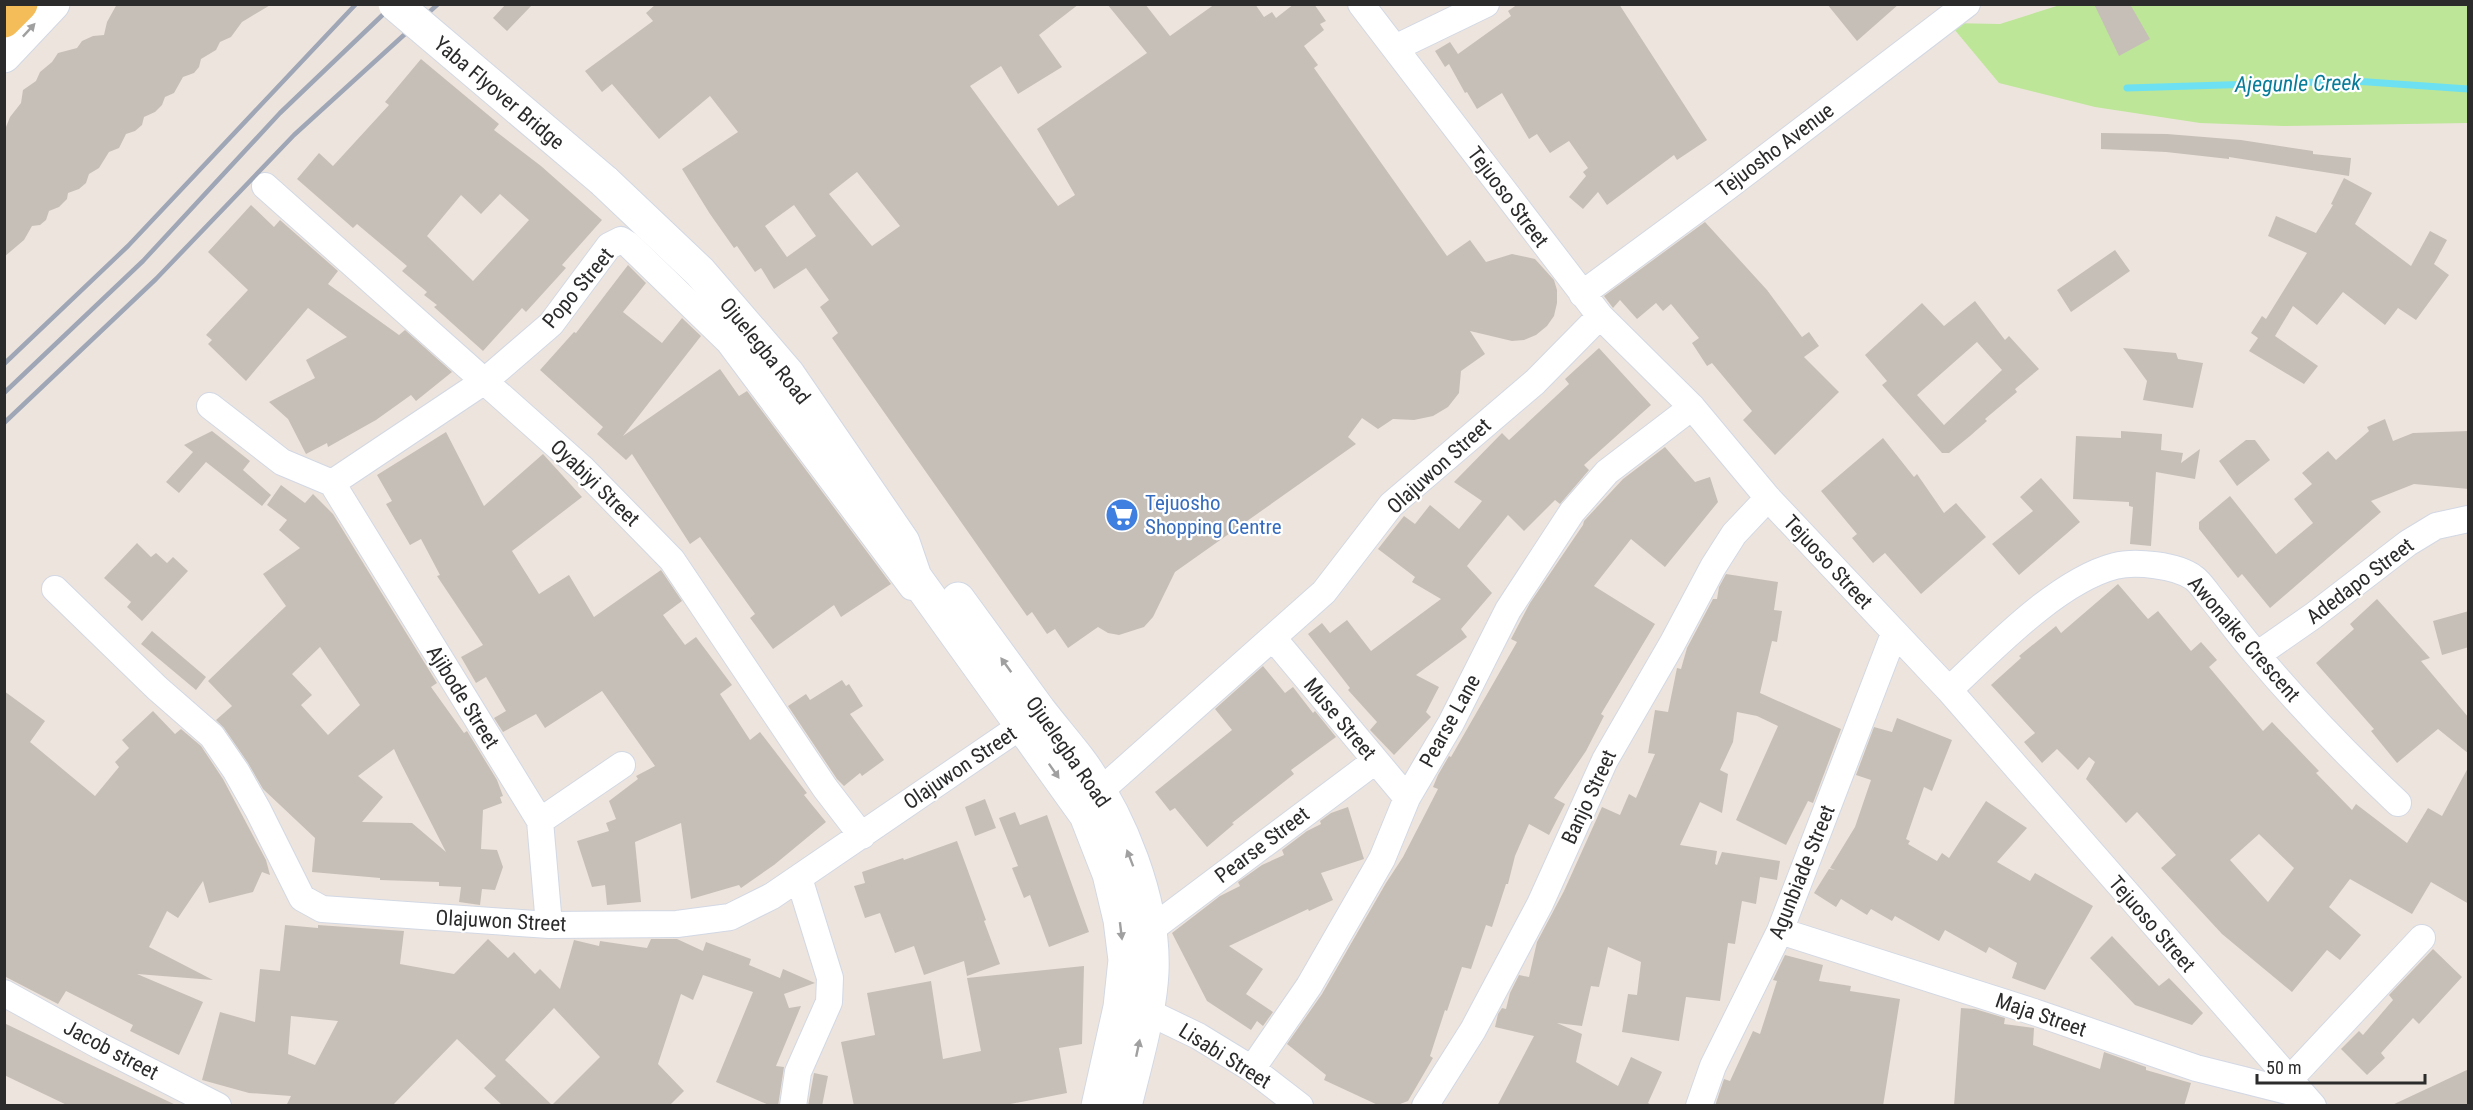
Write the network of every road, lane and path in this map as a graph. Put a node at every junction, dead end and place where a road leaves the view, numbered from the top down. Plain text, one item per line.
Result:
1 (21, 4) edge
2 (53, 4) edge
3 (395, 4) edge
4 (1361, 4) edge
5 (1486, 4) edge
6 (1967, 4) edge
7 (4, 21) edge
8 (1395, 48) junction
9 (4, 56) edge
10 (604, 180) joint
11 (265, 186) dead end
12 (1582, 294) junction
13 (1600, 316) junction
14 (486, 380) junction
15 (210, 406) dead end
16 (1692, 406) junction
17 (332, 483) junction
18 (1768, 498) junction
19 (2469, 519) edge
20 (895, 530) junction
21 (55, 589) dead end
22 (946, 620) junction
23 (1894, 634) junction
24 (1274, 639) junction
25 (2257, 655) junction
26 (1949, 690) junction
27 (1032, 719) junction
28 (1375, 760) junction
29 (622, 765) dead end
30 (1099, 792) junction
31 (1407, 798) junction
32 (2398, 803) dead end
33 (540, 821) junction
34 (862, 836) junction
35 (799, 878) junction
36 (549, 925) junction
37 (1150, 930) junction
38 (1780, 931) junction
39 (2422, 938) dead end
40 (4, 993) edge
41 (1146, 1011) junction
42 (1251, 1069) junction
43 (2302, 1094) edge
44 (219, 1106) edge
45 (793, 1106) edge
46 (1098, 1106) edge
47 (1125, 1106) edge
48 (1300, 1106) edge
49 (1425, 1106) edge
50 (1699, 1106) edge

1 - 7 main road
9 -> 2 main road
3 - 10 main road, Yaba Flyover Bridge, bridge
4 - 8 street, Tejuoso Street
5 - 8 street
6 - 12 street, Tejuosho Avenue
8 - 12 street, Tejuoso Street
10 - 20 main road, Ojuelegba Road
11 - 14 street, Oyabiyi Street
12 - 13 street, Tejuoso Street
13 - 16 street, Tejuoso Street
13 - 24 street, Olajuwon Street
14 - 17 street, Popo Street
14 - 22 street, Popo Street
14 - 34 street, Oyabiyi Street
15 - 17 street
16 - 18 street, Tejuoso Street
16 - 31 street, Pearse Lane
17 - 33 street, Ajibode Street
18 - 23 street, Tejuoso Street
18 - 49 street, Banjo Street
19 - 25 street, Adedapo Street
20 - 22 main road, Ojuelegba Road
27 -> 20 main road, Ojuelegba Road
21 - 36 street, Olajuwon Street
22 - 27 main road, Ojuelegba Road
23 - 26 street, Tejuoso Street
23 - 38 street, Agunbiade Street
24 - 28 street, Muse Street
24 - 30 street, Olajuwon Street
25 - 26 street, Awonaike Crescent
25 - 32 street, Awonaike Crescent
26 - 43 street, Tejuoso Street
27 - 30 main road, Ojuelegba Road
27 - 34 street, Olajuwon Street
27 -> 46 main road, Ojuelegba Road
28 - 31 street, Muse Street
28 - 37 street, Pearse Street
29 - 33 street
37 -> 30 main road, Ojuelegba Road
31 - 42 street, Pearse Lane
33 - 36 street, Ajibode Street
34 - 35 street, Olajuwon Street
35 - 36 street, Olajuwon Street
35 - 45 street
37 - 41 main road, Ojuelegba Road
38 - 43 street, Maja Street
38 - 50 street, Agunbiade Street
39 - 43 street
40 - 44 street, Jacob street
41 - 42 street, Lisabi Street
47 -> 41 main road, Ojuelegba Road
42 - 48 street, Lisabi Street

